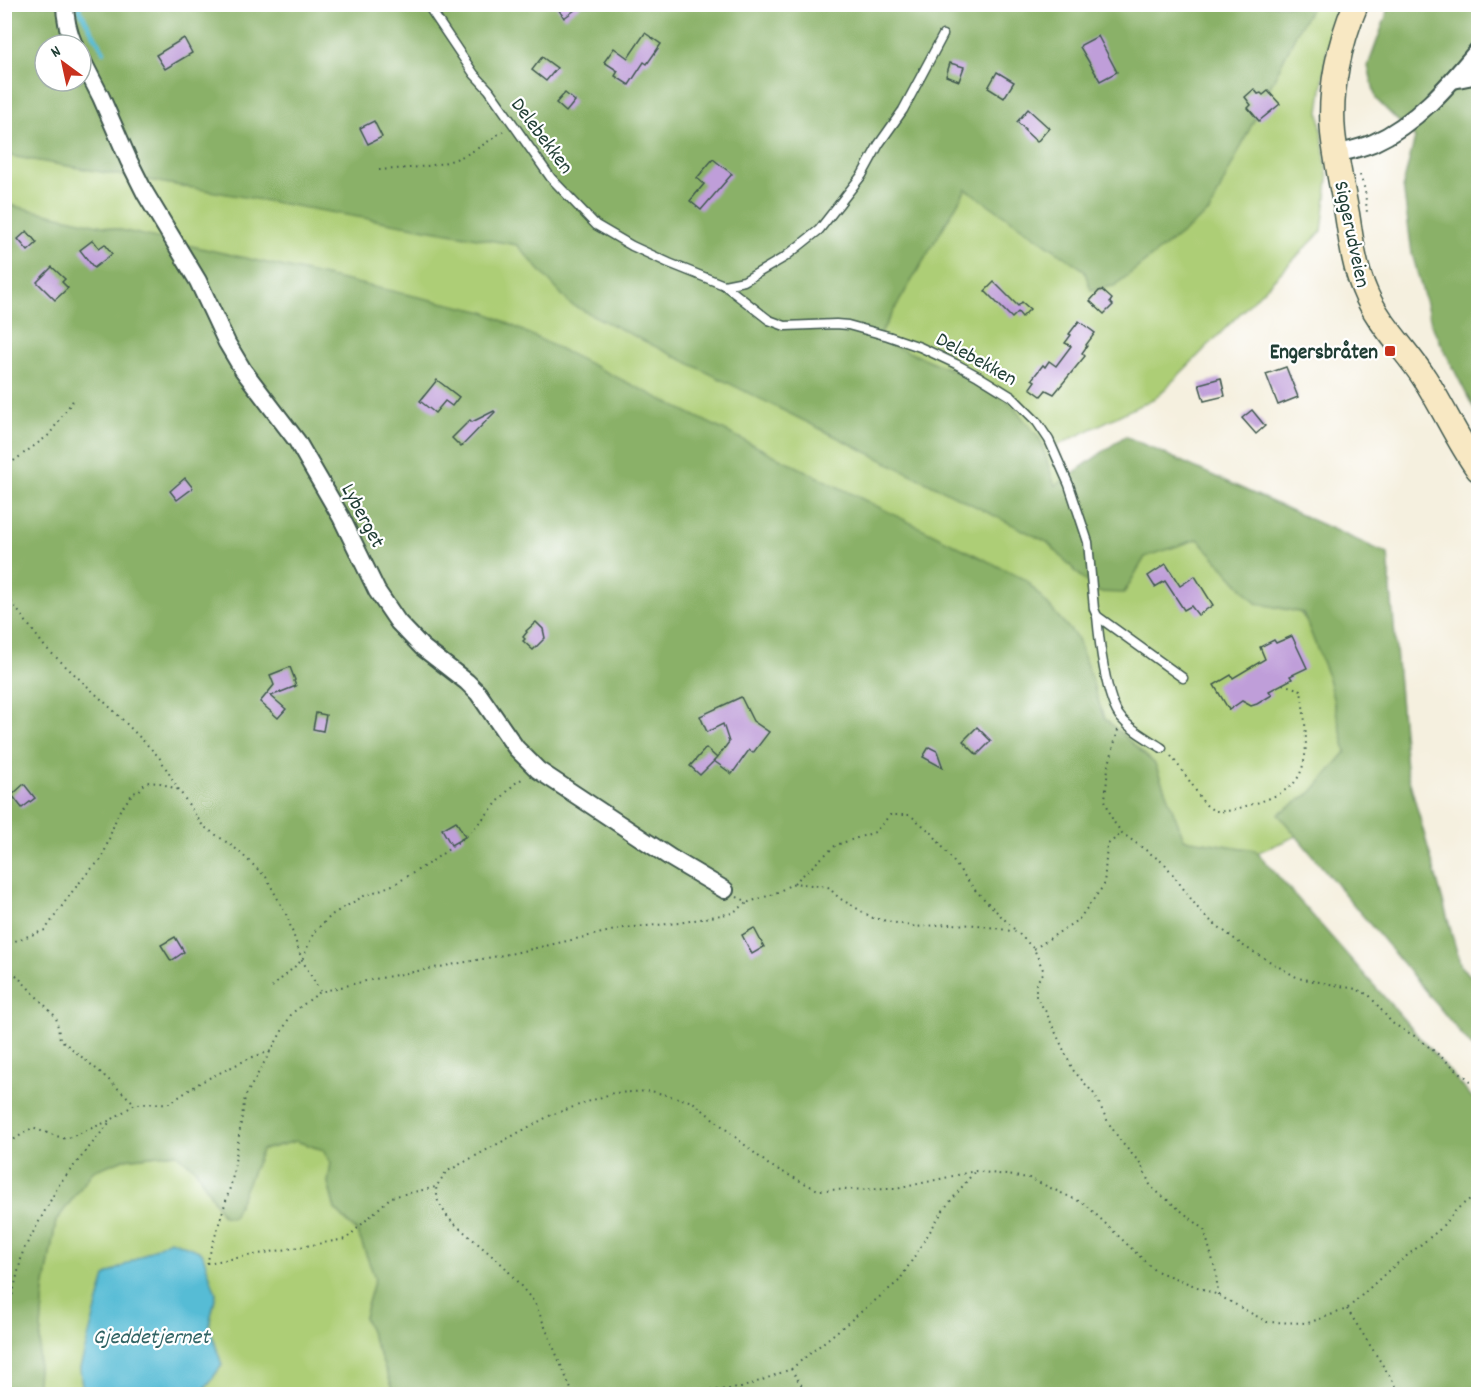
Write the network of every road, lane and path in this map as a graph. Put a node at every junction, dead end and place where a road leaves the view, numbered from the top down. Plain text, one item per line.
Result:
1 (65, 4) edge
2 (427, 4) edge
3 (1356, 4) edge
4 (69, 33) edge
5 (943, 35) dead end
6 (1479, 50) edge
7 (1479, 75) edge
8 (1453, 80) junction
9 (93, 82) edge
10 (512, 124) junction
11 (1342, 152) junction
12 (379, 170) dead end
13 (1367, 218) dead end
14 (724, 285) junction
15 (74, 399) dead end
16 (4, 468) edge
17 (1479, 469) edge
18 (4, 592) edge
19 (1097, 615) junction
20 (1183, 678) dead end
21 (1282, 684) dead end
22 (1121, 719) junction
23 (1162, 748) joint
24 (538, 770) junction
25 (179, 790) junction
26 (1122, 833) junction
27 (794, 883) junction
28 (725, 890) joint
29 (749, 902) junction
30 (1017, 932) junction
31 (4, 945) edge
32 (1034, 949) junction
33 (302, 960) junction
34 (4, 973) edge
35 (272, 987) dead end
36 (320, 992) junction
37 (271, 1051) junction
38 (1479, 1087) edge
39 (135, 1104) junction
40 (111, 1120) junction
41 (4, 1146) edge
42 (975, 1171) junction
43 (436, 1187) junction
44 (1479, 1194) edge
45 (1218, 1295) junction
46 (1347, 1309) junction
47 (4, 1330) edge
48 (791, 1370) junction
49 (741, 1388) junction
50 (573, 1395) edge
51 (699, 1395) edge
52 (744, 1395) edge
53 (807, 1395) edge
54 (1401, 1395) edge

1 - 4 street
2 - 10 lane, Delebekken
3 - 11 main road, Siggerudveien
5 - 14 lane
6 - 8 street
7 - 8 street
8 - 11 street
9 - 24 street, Lyberget
10 - 12 path
10 - 14 lane, Delebekken
11 - 13 path
11 - 17 main road, Siggerudveien
14 - 19 lane, Delebekken
15 - 16 path
18 - 25 path
19 - 20 lane
19 - 22 lane, Delebekken
21 - 23 path
22 - 23 lane
22 - 26 path
24 - 28 street, Lyberget
24 - 33 path
25 - 31 path
25 - 33 path
26 - 32 path
26 - 38 path
27 - 29 path
27 - 30 path
27 - 30 path
28 - 29 path
29 - 36 path
30 - 32 path
32 - 45 path
33 - 35 path
33 - 36 path
34 - 39 path
36 - 37 path
37 - 39 path
37 - 43 path
39 - 40 path
40 - 41 path
40 - 47 path
42 - 43 path
42 - 45 path
42 - 48 path
43 - 50 path
44 - 46 path
45 - 46 path
46 - 54 path
48 - 49 path
48 - 53 path
49 - 51 path
49 - 52 path

